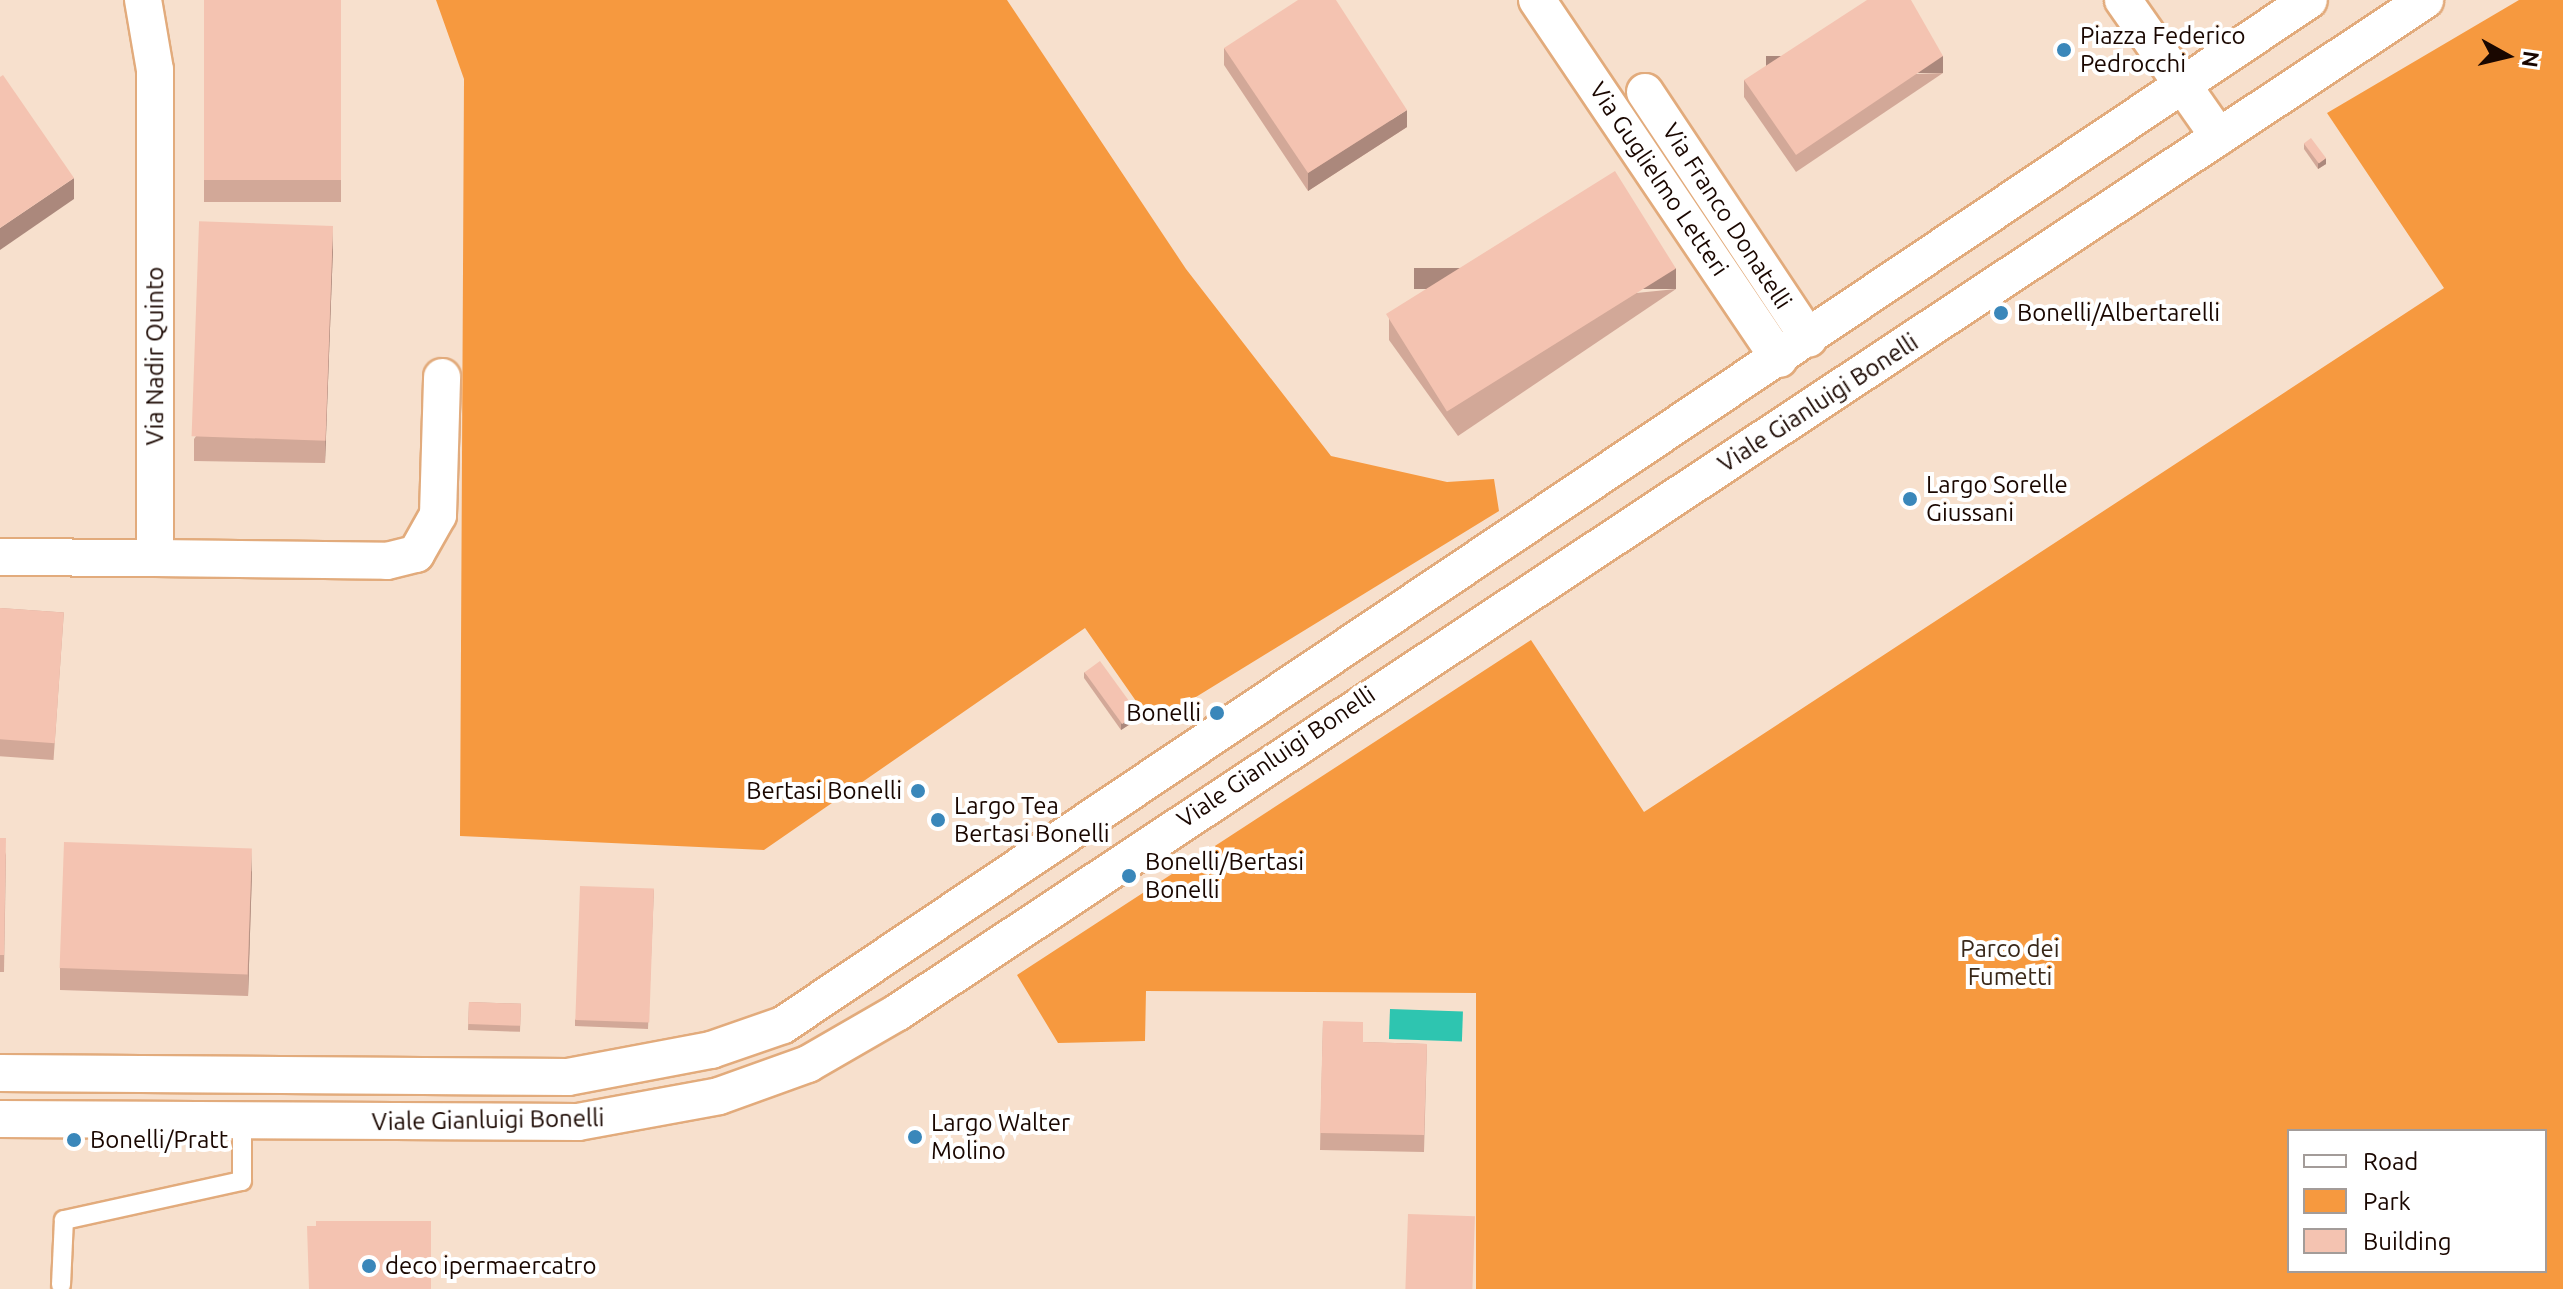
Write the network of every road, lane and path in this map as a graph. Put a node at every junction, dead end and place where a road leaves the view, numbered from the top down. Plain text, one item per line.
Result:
1 (143, 0) edge
2 (1537, 0) edge
3 (2123, 0) edge
4 (2309, 0) edge
5 (2425, 0) edge
6 (2183, 87) junction
7 (1645, 92) dead end
8 (2219, 137) junction
9 (1809, 339) junction
10 (1779, 359) junction
11 (442, 377) dead end
12 (0, 557) edge
13 (155, 558) junction
14 (0, 1073) edge
15 (0, 1119) edge
16 (242, 1122) junction
17 (61, 1285) dead end

1 - 13 street, Via Nadir Quinto
2 - 10 street, Via Guglielmo Letteri
3 - 6 street
4 - 6 street, Viale Gianluigi Bonelli
5 - 8 street, Viale Gianluigi Bonelli
6 - 8 street
6 - 9 street, Viale Gianluigi Bonelli
7 - 9 street, Via Franco Donatelli
8 - 16 street, Viale Gianluigi Bonelli
9 - 10 street, Viale Gianluigi Bonelli
10 - 14 street, Viale Gianluigi Bonelli
11 - 13 street
12 - 13 street
15 - 16 street, Viale Gianluigi Bonelli
16 - 17 lane

